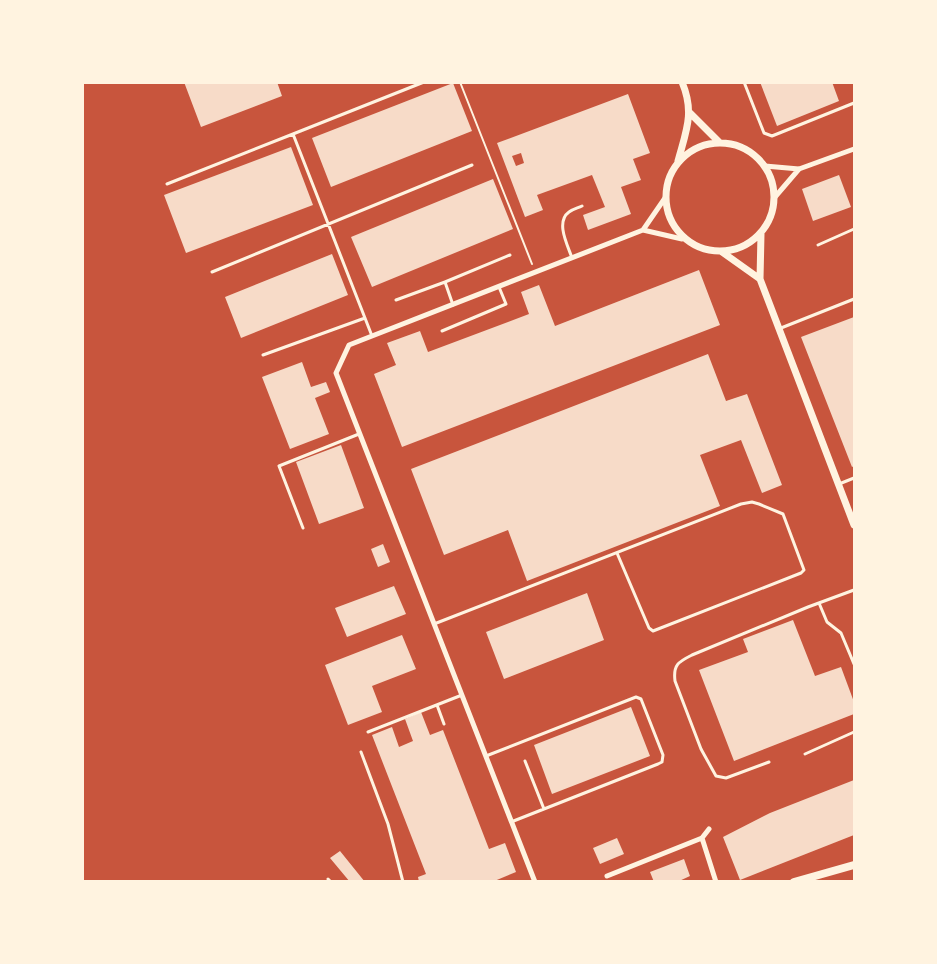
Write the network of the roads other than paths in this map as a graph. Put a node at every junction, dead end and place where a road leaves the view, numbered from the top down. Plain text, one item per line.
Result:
1 (424, 82) edge
2 (682, 82) edge
3 (744, 82) edge
4 (855, 103) edge
5 (690, 113) junction
6 (293, 134) junction
7 (719, 142) junction
8 (855, 150) edge
9 (678, 161) junction
10 (472, 165) dead end
11 (765, 165) junction
12 (799, 169) junction
13 (167, 184) dead end
14 (775, 197) junction
15 (664, 198) junction
16 (582, 206) dead end
17 (328, 224) junction
18 (855, 229) edge
19 (643, 230) junction
20 (760, 234) junction
21 (682, 239) junction
22 (818, 245) dead end
23 (722, 252) junction
24 (510, 255) dead end
25 (572, 258) junction
26 (212, 272) dead end
27 (760, 279) junction
28 (445, 282) junction
29 (499, 286) junction
30 (855, 299) edge
31 (396, 300) dead end
32 (453, 305) junction
33 (365, 318) junction
34 (779, 328) junction
35 (442, 331) dead end
36 (372, 336) junction
37 (263, 355) dead end
38 (359, 434) junction
39 (855, 478) edge
40 (839, 484) junction
41 (855, 525) edge
42 (303, 528) dead end
43 (617, 553) junction
44 (855, 590) edge
45 (819, 603) junction
46 (434, 624) junction
47 (855, 664) edge
48 (462, 695) junction
49 (437, 705) junction
50 (444, 724) dead end
51 (368, 732) dead end
52 (855, 732) edge
53 (361, 752) dead end
54 (805, 754) dead end
55 (486, 756) junction
56 (525, 761) dead end
57 (769, 762) dead end
58 (544, 809) junction
59 (511, 822) junction
60 (709, 830) dead end
61 (702, 838) junction
62 (855, 866) edge
63 (607, 876) dead end
64 (403, 882) edge
65 (535, 882) edge
66 (716, 882) edge
67 (794, 882) edge

1 - 6 lane
2 - 5 street
3 - 4 lane
5 - 7 street
5 - 9 street
6 - 13 lane
6 - 17 lane
7 - 9 street
7 - 11 street
8 - 12 street
9 - 15 street
10 - 17 lane
11 - 12 street
11 - 14 street
12 - 14 street
14 - 20 street
15 - 19 street
15 - 21 street
16 - 25 lane
17 - 26 lane
17 - 33 lane
18 - 22 lane
19 - 21 street
19 - 25 street
20 - 23 street
20 - 27 street
21 - 23 street
23 - 27 street
24 - 28 lane
25 - 29 street
27 - 34 street
28 - 31 lane
28 - 32 lane
29 - 32 street
29 - 35 lane
30 - 34 lane
32 - 36 street
33 - 36 lane
33 - 37 lane
34 - 40 street
36 - 38 street
38 - 42 lane
38 - 46 street
39 - 40 lane
40 - 41 street
43 - 43 lane
43 - 46 lane
44 - 45 lane
45 - 47 lane
45 - 57 lane
46 - 48 street
48 - 49 lane
48 - 55 street
49 - 50 lane
49 - 51 lane
52 - 54 lane
53 - 64 lane
55 - 58 lane
55 - 59 street
56 - 58 lane
58 - 59 lane
59 - 65 street
60 - 61 street
61 - 63 street
61 - 66 street
62 - 67 main road

